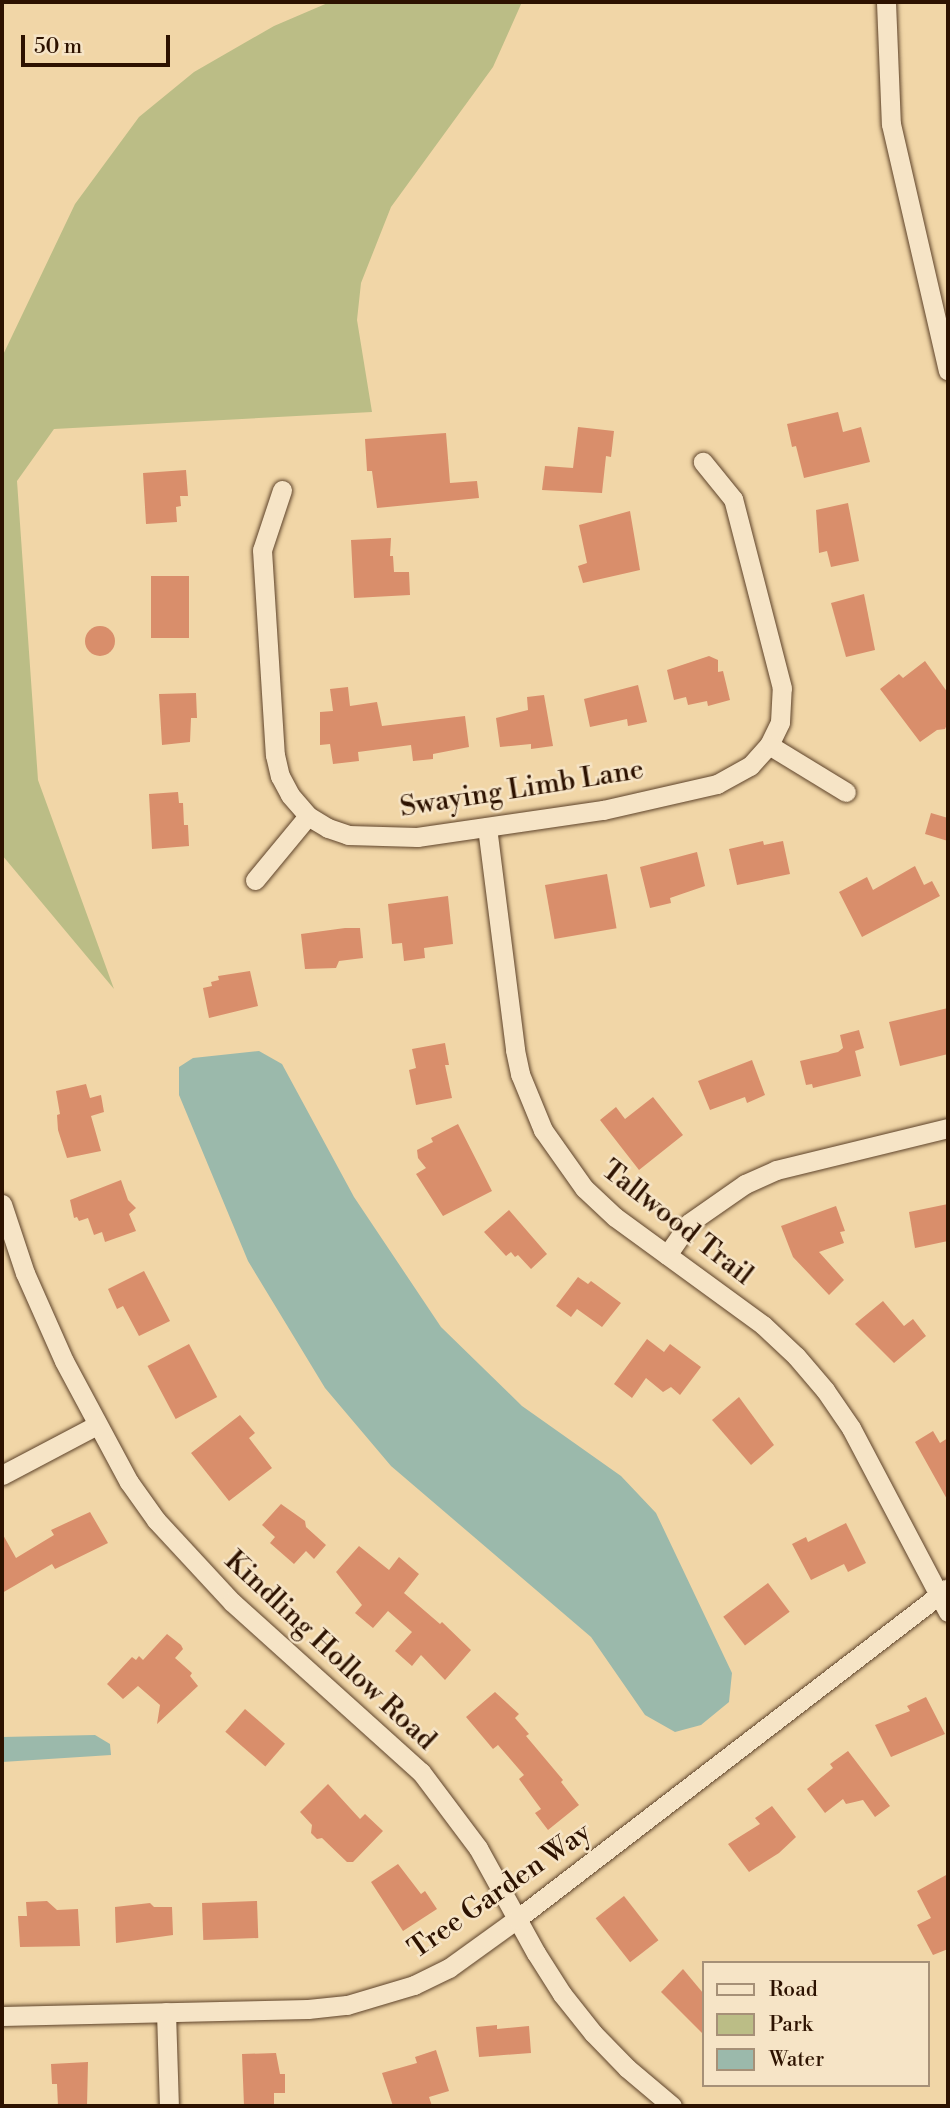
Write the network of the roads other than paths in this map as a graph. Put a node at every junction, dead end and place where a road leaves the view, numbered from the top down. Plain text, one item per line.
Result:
1 (886, 2) edge
2 (948, 370) edge
3 (703, 461) dead end
4 (282, 490) dead end
5 (769, 745) junction
6 (846, 792) dead end
7 (308, 816) junction
8 (487, 827) junction
9 (255, 880) dead end
10 (948, 1128) edge
11 (2, 1204) edge
12 (667, 1255) junction
13 (97, 1425) junction
14 (2, 1475) edge
15 (945, 1598) edge
16 (517, 1919) junction
17 (166, 2012) junction
18 (2, 2016) edge
19 (169, 2106) edge
20 (672, 2106) edge

1 - 2 street
3 - 5 street, Swaying Limb Lane
4 - 7 street, Swaying Limb Lane
5 - 6 street
5 - 8 street, Swaying Limb Lane
7 - 8 street, Swaying Limb Lane
7 - 9 street
8 - 12 street, Tallwood Trail
10 - 12 street
11 - 13 street, Kindling Hollow Road
12 - 15 street, Tallwood Trail
13 - 14 street
13 - 16 street, Kindling Hollow Road
15 - 16 street, Tree Garden Way
16 - 17 street, Tree Garden Way
16 - 20 street, Kindling Hollow Road
17 - 18 street, Tree Garden Way
17 - 19 street

